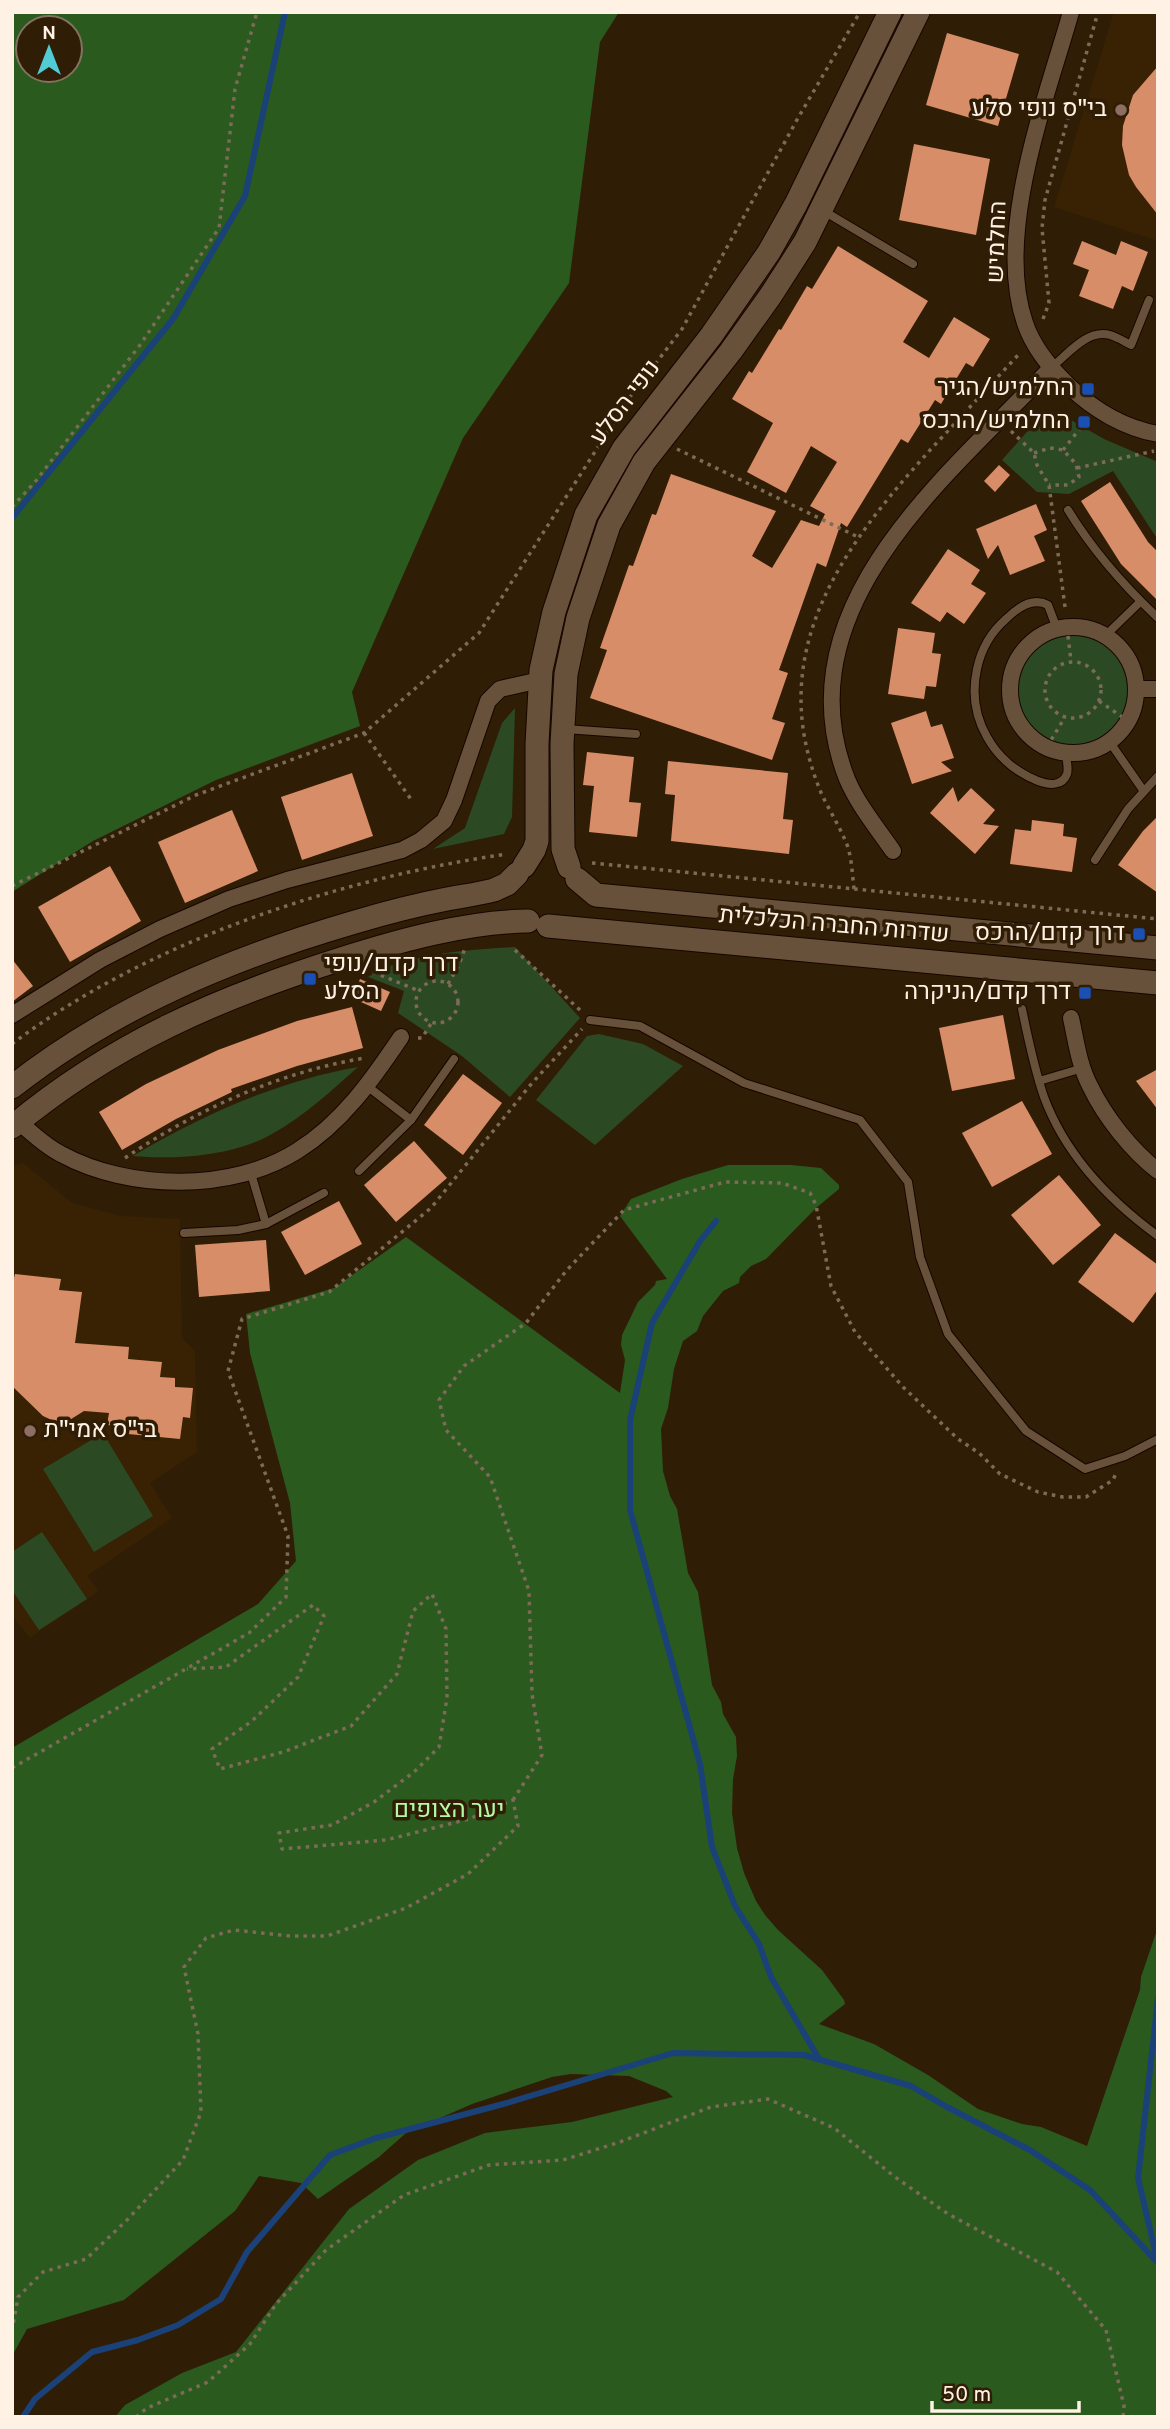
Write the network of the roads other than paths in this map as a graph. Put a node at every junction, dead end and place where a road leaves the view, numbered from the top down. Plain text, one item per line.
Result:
1 (890, 12) edge
2 (918, 12) edge
3 (1071, 12) edge
4 (822, 209) junction
5 (913, 264) dead end
6 (1149, 300) dead end
7 (1052, 367) junction
8 (1158, 437) edge
9 (1068, 510) dead end
10 (1140, 602) junction
11 (1158, 618) edge
12 (1062, 628) junction
13 (1105, 636) junction
14 (540, 680) junction
15 (1136, 689) junction
16 (1158, 689) edge
17 (562, 729) junction
18 (636, 734) dead end
19 (1109, 741) junction
20 (1066, 752) junction
21 (1158, 776) edge
22 (1143, 790) junction
23 (893, 851) dead end
24 (1094, 860) dead end
25 (525, 864) junction
26 (570, 869) junction
27 (538, 923) junction
28 (1158, 948) edge
29 (1158, 983) edge
30 (1022, 1009) dead end
31 (12, 1016) edge
32 (1071, 1018) dead end
33 (590, 1020) road end
34 (401, 1037) dead end
35 (454, 1059) dead end
36 (1083, 1068) junction
37 (1039, 1082) junction
38 (366, 1086) junction
39 (12, 1087) edge
40 (411, 1120) junction
41 (16, 1125) edge
42 (250, 1170) junction
43 (359, 1171) dead end
44 (1158, 1171) edge
45 (324, 1194) dead end
46 (266, 1224) junction
47 (184, 1233) dead end
48 (1158, 1236) edge
49 (1158, 1439) edge

1 - 14 main road, נופי הסלע
2 - 4 main road, נופי הסלע
3 - 7 street, החלמיש
4 - 5 lane
4 - 17 main road, נופי הסלע
6 - 7 lane
7 - 8 street, החלמיש
7 - 23 street
9 - 10 lane
10 - 11 lane
10 - 13 lane
12 - 13 street
12 - 20 street
12 - 20 lane
13 - 15 street
14 - 25 main road, נופי הסלע
14 - 31 street
15 - 16 street
15 - 19 street
17 - 18 lane
17 - 26 main road, נופי הסלע
19 - 20 street
19 - 22 lane
21 - 22 lane
22 - 24 lane
25 - 26 main road
25 - 27 main road
25 - 39 main road
26 - 27 main road
26 - 28 main road, שדרות החברה הכלכלית
27 - 29 main road, שדרות החברה הכלכלית
27 - 41 main road, שדרות החברה הכלכלית
30 - 37 lane
32 - 36 street
33 - 49 lane
34 - 38 street
35 - 40 lane
36 - 37 lane
36 - 44 street
37 - 48 lane
38 - 40 lane
38 - 42 street
40 - 43 lane
41 - 42 street
42 - 46 lane
45 - 46 lane
46 - 47 lane

